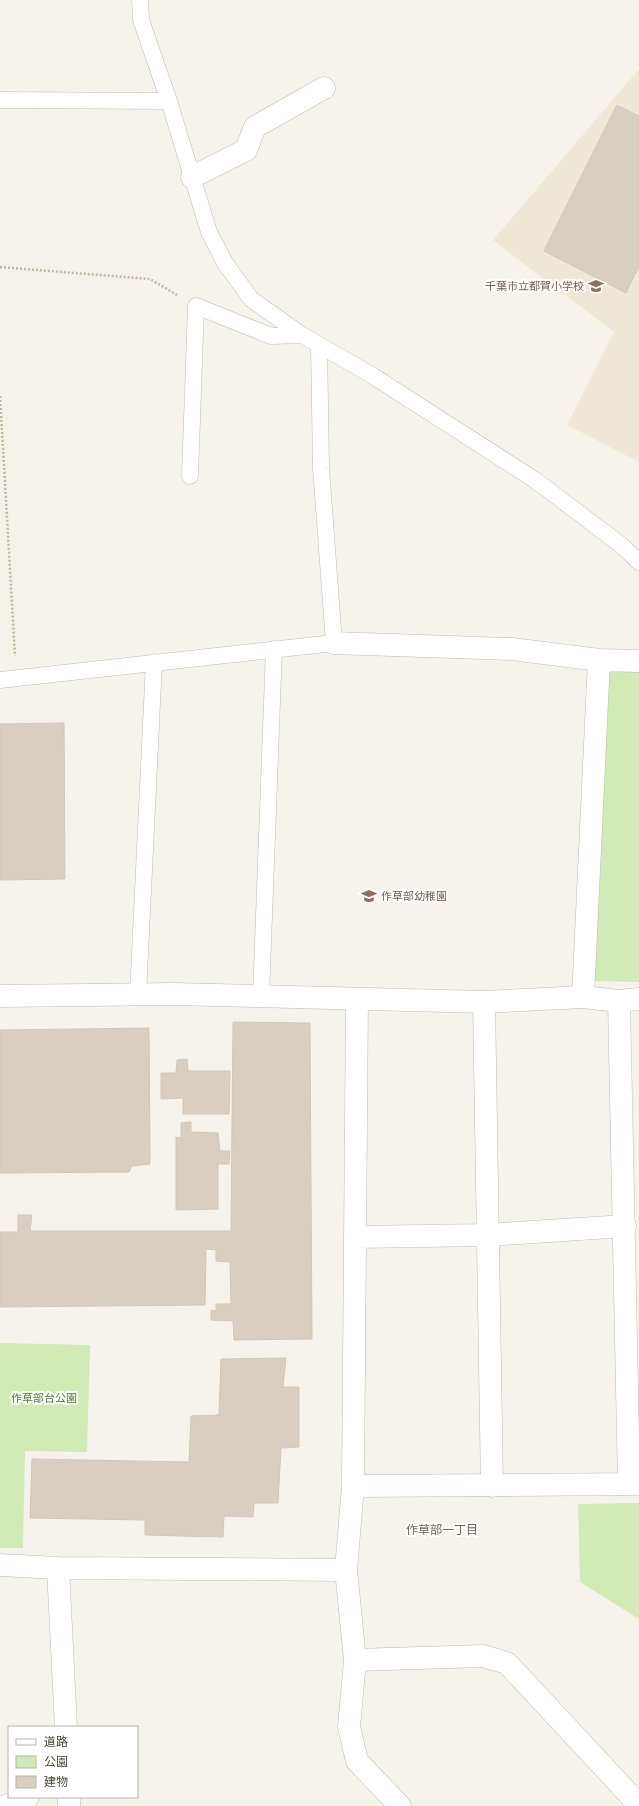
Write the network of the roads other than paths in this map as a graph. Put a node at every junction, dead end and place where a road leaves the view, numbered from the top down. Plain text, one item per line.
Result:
1 (140, 0) edge
2 (324, 88) dead end
3 (0, 100) edge
4 (169, 101) junction
5 (192, 178) junction
6 (302, 334) junction
7 (319, 344) junction
8 (190, 476) dead end
9 (639, 562) edge
10 (334, 643) junction
11 (274, 649) junction
12 (599, 660) junction
13 (639, 661) edge
14 (154, 662) junction
15 (0, 680) edge
16 (138, 995) junction
17 (0, 996) edge
18 (261, 996) junction
19 (583, 997) junction
20 (357, 1000) junction
21 (629, 1000) edge
22 (484, 1002) junction
23 (624, 1226) junction
24 (487, 1236) junction
25 (355, 1237) junction
26 (634, 1484) edge
27 (353, 1486) junction
28 (492, 1486) junction
29 (0, 1565) edge
30 (58, 1568) junction
31 (346, 1570) junction
32 (355, 1660) junction
33 (66, 1726) edge
34 (26, 1798) edge
35 (639, 1805) edge
36 (6, 1806) edge
37 (400, 1806) edge

1 - 4 lane
2 - 5 street
3 - 4 lane
4 - 5 lane
5 - 6 lane
6 - 7 lane
6 - 8 lane
7 - 9 lane
7 - 10 lane
10 - 11 lane
10 - 12 street
11 - 14 lane
11 - 18 lane
12 - 13 street
12 - 19 street
14 - 15 lane
14 - 16 lane
16 - 17 street
16 - 18 street
18 - 20 street
19 - 21 street
19 - 22 street
20 - 22 street
20 - 25 street
21 - 23 street
22 - 24 street
23 - 24 street
23 - 26 street
24 - 25 street
24 - 28 street
25 - 27 street
26 - 28 street
27 - 28 street
27 - 31 street
29 - 30 street
30 - 31 street
30 - 33 street
31 - 32 street
32 - 35 street
32 - 37 street
34 - 36 street

